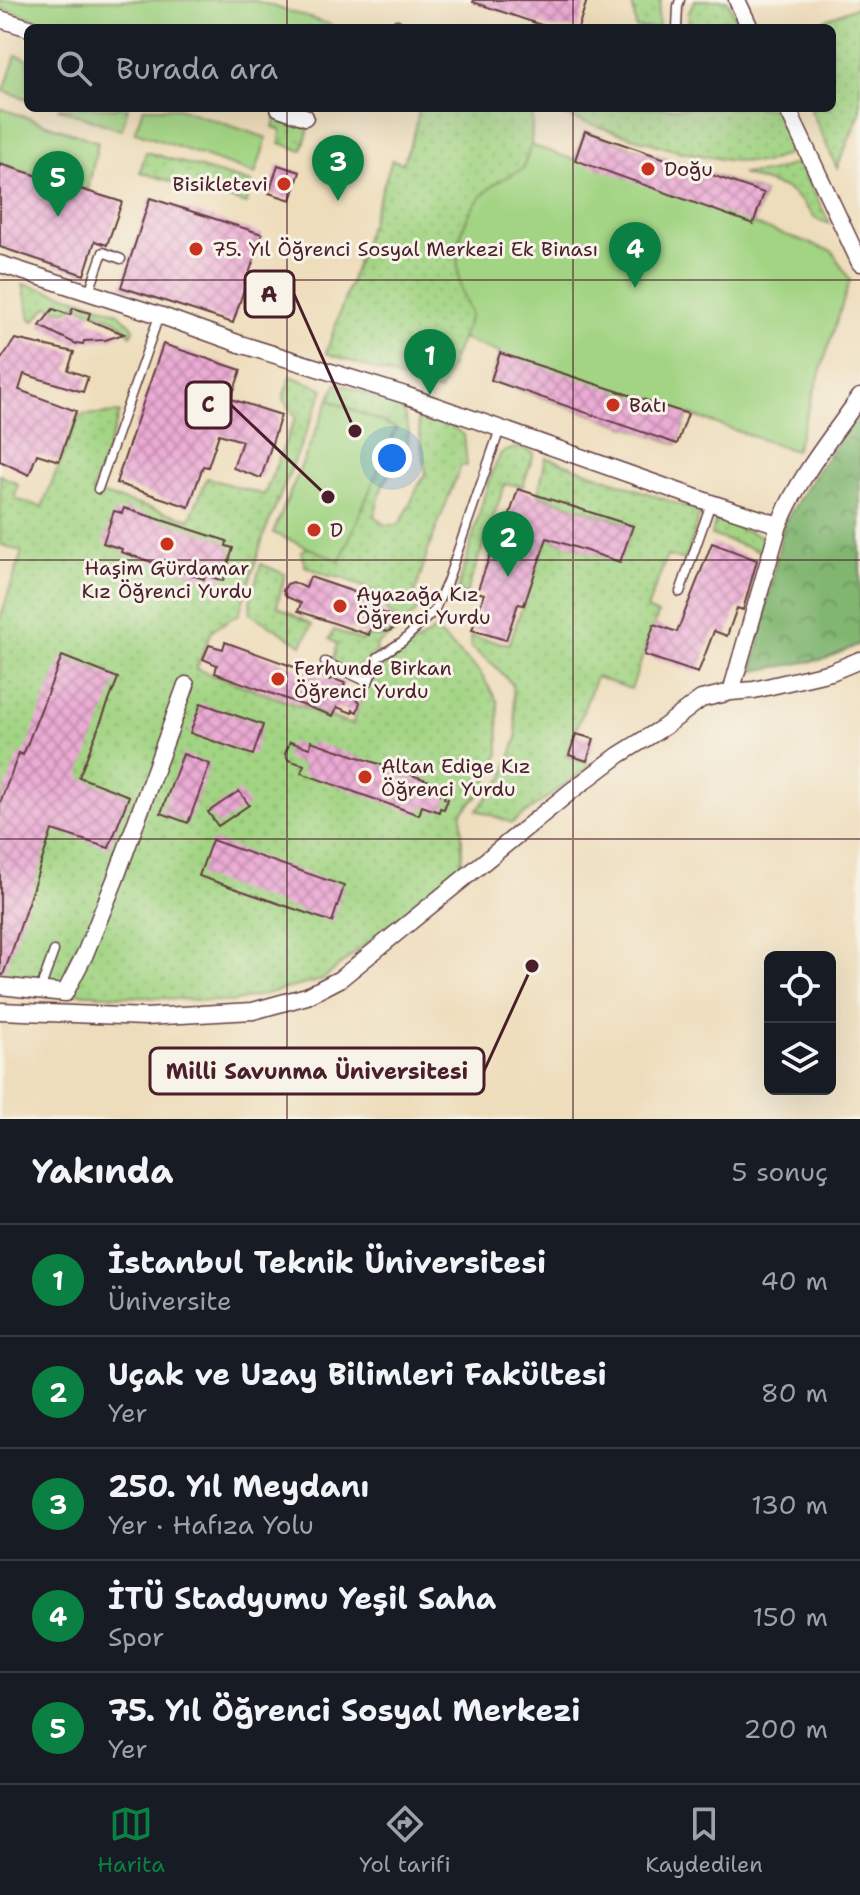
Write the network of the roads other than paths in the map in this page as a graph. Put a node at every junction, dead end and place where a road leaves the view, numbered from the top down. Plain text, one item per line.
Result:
1 (680, 0) edge
2 (737, 0) edge
3 (0, 19) edge
4 (677, 24) edge
5 (748, 24) edge
6 (24, 26) edge
7 (291, 112) edge
8 (789, 112) edge
9 (305, 117) dead end
10 (121, 259) dead end
11 (860, 263) edge
12 (0, 264) edge
13 (89, 292) junction
14 (159, 315) junction
15 (860, 397) edge
16 (500, 429) junction
17 (98, 489) dead end
18 (711, 503) junction
19 (779, 525) junction
20 (680, 592) dead end
21 (860, 660) edge
22 (325, 662) dead end
23 (186, 685) dead end
24 (731, 692) junction
25 (54, 951) dead end
26 (0, 986) edge
27 (40, 991) junction
28 (0, 1011) edge

1 - 4 lane
2 - 5 street
3 - 6 street
7 - 9 street
8 - 11 street
10 - 13 lane
12 - 13 street
13 - 14 street
14 - 16 street
14 - 17 lane
15 - 19 street
16 - 18 street
16 - 22 lane
18 - 19 street
18 - 20 lane
19 - 24 street
21 - 24 street
23 - 27 street
24 - 28 street
25 - 27 lane
26 - 27 street

